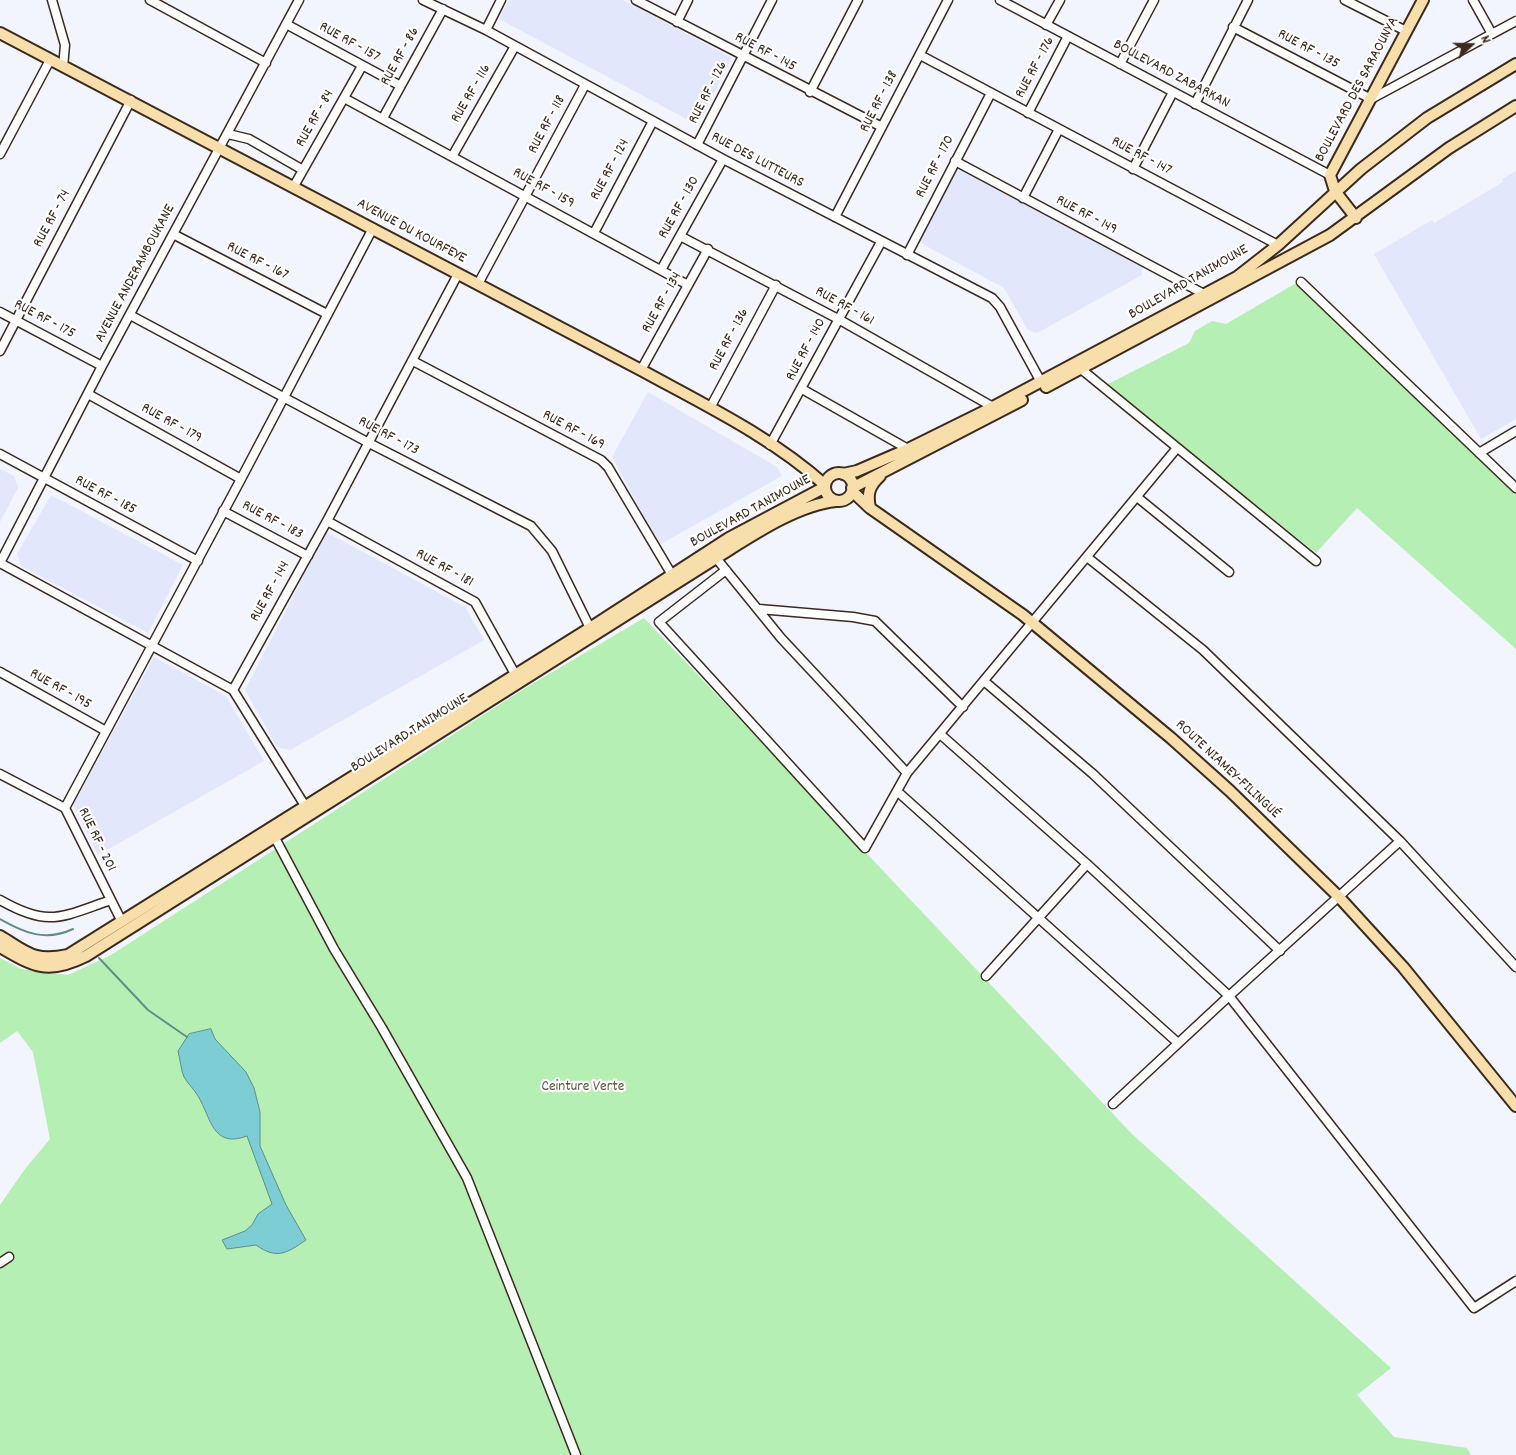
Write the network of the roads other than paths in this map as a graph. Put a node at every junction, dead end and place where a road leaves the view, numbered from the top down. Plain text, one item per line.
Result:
1 (52, 0) edge
2 (150, 0) edge
3 (300, 0) edge
4 (424, 0) edge
5 (501, 0) edge
6 (636, 0) edge
7 (688, 0) edge
8 (772, 0) edge
9 (858, 0) edge
10 (948, 0) edge
11 (1000, 0) edge
12 (1060, 0) edge
13 (1154, 0) edge
14 (1248, 0) edge
15 (1345, 0) edge
16 (1423, 0) edge
17 (1473, 0) edge
18 (443, 10) junction
19 (1516, 21) edge
20 (677, 22) junction
21 (286, 24) junction
22 (1046, 25) junction
23 (1233, 27) junction
24 (486, 30) junction
25 (1406, 32) junction
26 (0, 33) edge
27 (1492, 34) junction
28 (1068, 36) junction
29 (515, 46) junction
30 (920, 55) junction
31 (743, 56) junction
32 (50, 60) junction
33 (266, 62) junction
34 (1120, 64) junction
35 (1516, 64) edge
36 (362, 66) junction
37 (63, 67) junction
38 (399, 85) junction
39 (585, 85) junction
40 (810, 92) junction
41 (1173, 92) junction
42 (991, 93) junction
43 (344, 98) junction
44 (1370, 99) junction
45 (131, 100) junction
46 (1195, 104) junction
47 (1516, 106) edge
48 (1028, 113) junction
49 (383, 118) junction
50 (653, 121) junction
51 (882, 128) junction
52 (1059, 129) junction
53 (228, 134) junction
54 (3, 143) edge
55 (697, 145) junction
56 (221, 147) junction
57 (0, 154) edge
58 (453, 155) junction
59 (723, 159) junction
60 (955, 161) junction
61 (1133, 169) junction
62 (304, 170) junction
63 (1330, 175) junction
64 (294, 186) junction
65 (1335, 191) junction
66 (526, 195) junction
67 (1022, 198) junction
68 (835, 217) junction
69 (1356, 218) junction
70 (372, 228) junction
71 (594, 233) junction
72 (173, 234) junction
73 (680, 236) junction
74 (881, 242) junction
75 (1278, 245) junction
76 (708, 249) junction
77 (907, 255) junction
78 (661, 270) junction
79 (458, 274) junction
80 (1301, 282) dead end
81 (478, 284) junction
82 (688, 285) junction
83 (776, 285) junction
84 (1204, 294) junction
85 (0, 312) edge
86 (327, 314) junction
87 (130, 315) junction
88 (16, 320) junction
89 (840, 320) junction
90 (0, 352) edge
91 (413, 361) junction
92 (102, 366) junction
93 (1081, 369) junction
94 (641, 370) junction
95 (1041, 382) junction
96 (802, 389) junction
97 (88, 394) junction
98 (284, 396) junction
99 (993, 407) junction
100 (710, 408) junction
101 (1516, 431) edge
102 (369, 443) junction
103 (770, 445) junction
104 (1178, 448) junction
105 (908, 449) junction
106 (1479, 452) junction
107 (0, 454) edge
108 (804, 466) junction
109 (887, 470) junction
110 (839, 474) junction
111 (44, 478) junction
112 (242, 479) junction
113 (825, 486) junction
114 (1516, 488) edge
115 (852, 490) junction
116 (1137, 497) junction
117 (838, 501) junction
118 (870, 508) junction
119 (223, 511) junction
120 (327, 521) junction
121 (308, 556) junction
122 (1087, 557) junction
123 (716, 558) junction
124 (198, 560) junction
125 (1316, 561) dead end
126 (0, 563) edge
127 (726, 570) junction
128 (1229, 572) dead end
129 (672, 575) junction
130 (759, 609) junction
131 (1032, 623) junction
132 (590, 628) junction
133 (151, 647) junction
134 (538, 665) junction
135 (0, 672) edge
136 (515, 674) junction
137 (984, 681) junction
138 (233, 690) junction
139 (963, 707) junction
140 (106, 731) junction
141 (940, 734) junction
142 (907, 773) junction
143 (0, 774) edge
144 (898, 792) junction
145 (65, 808) junction
146 (309, 813) junction
147 (272, 833) junction
148 (1400, 842) junction
149 (1087, 864) junction
150 (1339, 897) junction
151 (0, 900) edge
152 (111, 900) junction
153 (1038, 918) junction
154 (122, 922) junction
155 (0, 936) edge
156 (0, 947) edge
157 (1280, 951) junction
158 (1516, 967) edge
159 (986, 976) dead end
160 (1229, 996) junction
161 (1178, 1044) junction
162 (1113, 1104) dead end
163 (1516, 1106) edge
164 (9, 1257) dead end
165 (0, 1263) edge
166 (1516, 1281) edge
167 (576, 1455) edge

1 - 37 street
2 - 33 street
3 - 21 street, AVENUE ANDERAMBOUKANE
4 - 18 street, RUE DES LUTTEURS
5 - 24 street
6 - 20 street, RUE RF - 145
7 - 20 street
8 - 31 street, RUE RF - 126
9 - 40 street
10 - 30 street, RUE RF - 138
11 - 22 street, BOULEVARD ZABARKAN
12 - 22 street
13 - 34 street
14 - 23 street
15 - 25 street
16 - 25 main road, BOULEVARD DES SARAOUNYA
17 - 27 street
18 - 24 street, RUE DES LUTTEURS
18 - 38 street, RUE RF - 86
19 - 27 street
20 - 31 street, RUE RF - 145
21 - 33 street, AVENUE ANDERAMBOUKANE
21 - 36 street, RUE RF - 157
22 - 28 street, BOULEVARD ZABARKAN
23 - 44 street, RUE RF - 135
23 - 46 street
24 - 29 street, RUE DES LUTTEURS
25 - 44 main road, BOULEVARD DES SARAOUNYA
26 - 32 main road, AVENUE DU KOURFEYE
27 - 44 street
28 - 34 street, BOULEVARD ZABARKAN
28 - 48 street, RUE RF - 176
29 - 39 street, RUE DES LUTTEURS
29 - 58 street, RUE RF - 116
30 - 42 street, RUE RF - 147
30 - 51 street, RUE RF - 138
31 - 40 street, RUE RF - 145
31 - 55 street, RUE RF - 126
32 - 37 main road, AVENUE DU KOURFEYE
32 - 54 street
33 - 53 street, AVENUE ANDERAMBOUKANE
34 - 41 street, BOULEVARD ZABARKAN
35 - 65 main road, BOULEVARD TANIMOUNE
36 - 38 street, RUE RF - 157
36 - 43 street, RUE RF - 84
37 - 45 main road, AVENUE DU KOURFEYE
38 - 49 street, RUE RF - 86
39 - 50 street, RUE DES LUTTEURS
39 - 66 street, RUE RF - 118
40 - 51 street, RUE RF - 145
41 - 46 street, BOULEVARD ZABARKAN
41 - 61 street
42 - 48 street, RUE RF - 147
42 - 60 street, RUE RF - 170
43 - 49 street, RUE RF - 159
43 - 62 street, RUE RF - 84
44 - 63 main road, BOULEVARD DES SARAOUNYA
45 - 56 main road, AVENUE DU KOURFEYE
45 - 88 street, RUE RF - 74
46 - 63 street, BOULEVARD ZABARKAN
47 - 69 main road, BOULEVARD TANIMOUNE
48 - 52 street, RUE RF - 147
49 - 58 street, RUE RF - 159
50 - 55 street, RUE DES LUTTEURS
50 - 71 street, RUE RF - 124
51 - 68 street, RUE RF - 138
52 - 61 street, RUE RF - 147
52 - 67 street
53 - 56 street, AVENUE ANDERAMBOUKANE
53 - 62 street
54 - 57 street
55 - 59 street, RUE DES LUTTEURS
56 - 64 main road, AVENUE DU KOURFEYE
56 - 72 street, AVENUE ANDERAMBOUKANE
58 - 66 street, RUE RF - 159
59 - 68 street, RUE DES LUTTEURS
59 - 73 street, RUE RF - 130
60 - 67 street, RUE RF - 149
60 - 77 street, RUE RF - 170
61 - 75 street, RUE RF - 147
62 - 64 street, RUE RF - 84
63 - 65 main road, BOULEVARD DES SARAOUNYA
64 - 70 main road, AVENUE DU KOURFEYE
65 - 69 main road, BOULEVARD DES SARAOUNYA
65 - 75 main road, BOULEVARD TANIMOUNE
66 - 71 street, RUE RF - 159
66 - 81 street, RUE RF - 118
67 - 84 street, RUE RF - 149
68 - 74 street, RUE DES LUTTEURS
69 - 93 main road, BOULEVARD TANIMOUNE
70 - 79 main road, AVENUE DU KOURFEYE
70 - 86 street
71 - 78 street, RUE RF - 159
72 - 86 street, RUE RF - 167
72 - 87 street, AVENUE ANDERAMBOUKANE
73 - 76 street, RUE RF - 161
73 - 78 street, RUE RF - 130
74 - 77 street, RUE DES LUTTEURS
74 - 89 street, RUE RF - 140
75 - 84 main road, BOULEVARD TANIMOUNE
76 - 82 street, RUE RF - 134
76 - 83 street, RUE RF - 161
77 - 95 street, RUE DES LUTTEURS
78 - 82 street, RUE RF - 159
79 - 81 main road, AVENUE DU KOURFEYE
79 - 91 street, RUE RF - 144
80 - 106 street
81 - 94 main road, AVENUE DU KOURFEYE
82 - 94 street, RUE RF - 134
83 - 89 street, RUE RF - 161
83 - 100 street, RUE RF - 136
84 - 95 main road, BOULEVARD TANIMOUNE
85 - 88 street, RUE RF - 175
86 - 98 street
87 - 92 street, AVENUE ANDERAMBOUKANE
87 - 98 street, RUE RF - 173
88 - 90 street, RUE RF - 74
88 - 92 street, RUE RF - 175
89 - 96 street, RUE RF - 140
89 - 99 street, RUE RF - 161
91 - 102 street, RUE RF - 144
91 - 129 street, RUE RF - 169
92 - 97 street, AVENUE ANDERAMBOUKANE
93 - 104 street
93 - 109 main road, BOULEVARD TANIMOUNE
94 - 100 main road, AVENUE DU KOURFEYE
95 - 99 main road, BOULEVARD TANIMOUNE
96 - 103 street, RUE RF - 140
96 - 105 street
97 - 111 street, AVENUE ANDERAMBOUKANE
97 - 112 street, RUE RF - 179
98 - 102 street, RUE RF - 173
98 - 112 street
99 - 105 main road, BOULEVARD TANIMOUNE
100 - 103 main road, AVENUE DU KOURFEYE
101 - 106 street
102 - 120 street, RUE RF - 144
102 - 132 street, RUE RF - 173
103 - 108 main road, AVENUE DU KOURFEYE
104 - 116 street
104 - 125 street
105 - 110 main road, BOULEVARD TANIMOUNE
106 - 114 street
107 - 111 street, RUE RF - 185
108 - 110 main road, AVENUE DU KOURFEYE
108 - 113 main road, AVENUE DU KOURFEYE
109 - 115 main road, BOULEVARD TANIMOUNE
109 - 118 main road
110 - 113 main road
110 - 115 main road
111 - 124 street, RUE RF - 185
111 - 126 street, AVENUE ANDERAMBOUKANE
112 - 119 street
113 - 117 main road
113 - 129 main road, BOULEVARD TANIMOUNE
115 - 117 main road
115 - 118 main road, ROUTE NIAMEY-FILINGUÉ
116 - 122 street
116 - 128 street
117 - 118 main road, ROUTE NIAMEY-FILINGUÉ
117 - 123 main road, BOULEVARD TANIMOUNE
118 - 131 main road, ROUTE NIAMEY-FILINGUÉ
119 - 121 street, RUE RF - 183
119 - 124 street
120 - 121 street, RUE RF - 144
120 - 136 street, RUE RF - 181
121 - 138 street, RUE RF - 144
122 - 131 street
122 - 148 street
123 - 127 street
123 - 134 main road, BOULEVARD TANIMOUNE
124 - 133 street
126 - 133 street
127 - 130 street
127 - 144 street
129 - 132 main road, BOULEVARD TANIMOUNE
130 - 139 street
130 - 142 street
131 - 137 street
131 - 150 main road, ROUTE NIAMEY-FILINGUÉ
132 - 134 main road, BOULEVARD TANIMOUNE
133 - 138 street
133 - 140 street
134 - 136 main road, BOULEVARD TANIMOUNE
134 - 146 main road, BOULEVARD TANIMOUNE
135 - 140 street, RUE RF - 195
136 - 146 main road, BOULEVARD TANIMOUNE
137 - 139 street
137 - 157 street
138 - 146 street
139 - 141 street
140 - 145 street
141 - 142 street
141 - 149 street
142 - 144 street
143 - 145 street, RUE RF - 201
144 - 153 street
145 - 152 street, RUE RF - 201
146 - 147 main road, BOULEVARD TANIMOUNE
147 - 154 main road, BOULEVARD TANIMOUNE
147 - 156 main road, BOULEVARD TANIMOUNE
147 - 167 street
148 - 150 street
148 - 158 street
149 - 153 street
149 - 160 street
150 - 157 street
150 - 163 main road, ROUTE NIAMEY-FILINGUÉ
151 - 152 street
152 - 154 street, RUE RF - 201
153 - 159 street
153 - 161 street
154 - 155 main road, BOULEVARD TANIMOUNE
157 - 160 street
160 - 161 street
160 - 166 street
161 - 162 street
164 - 165 street

